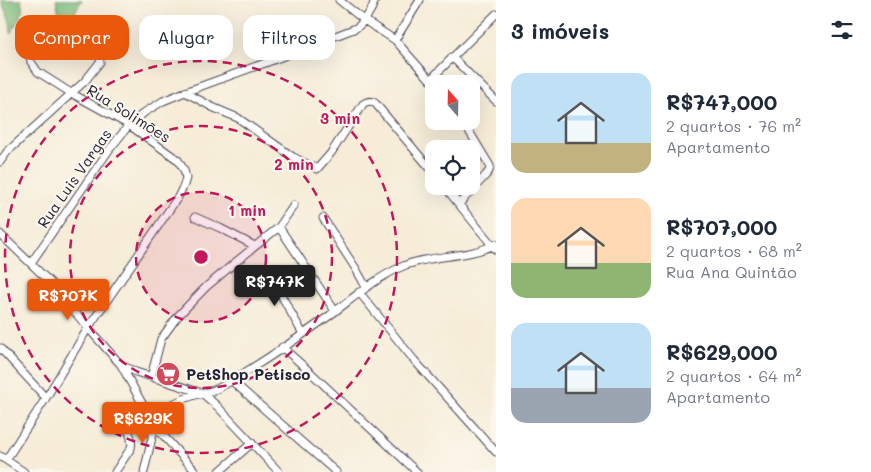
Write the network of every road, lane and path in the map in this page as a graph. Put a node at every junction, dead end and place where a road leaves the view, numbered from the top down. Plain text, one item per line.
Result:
1 (339, 0) edge
2 (420, 0) edge
3 (375, 1) edge
4 (496, 14) edge
5 (364, 20) junction
6 (394, 40) junction
7 (452, 57) junction
8 (31, 60) edge
9 (100, 62) dead end
10 (426, 75) edge
11 (438, 75) edge
12 (184, 92) junction
13 (71, 93) junction
14 (496, 101) edge
15 (129, 125) junction
16 (468, 130) edge
17 (0, 162) edge
18 (425, 162) edge
19 (452, 195) edge
20 (459, 204) junction
21 (294, 205) dead end
22 (195, 217) dead end
23 (323, 218) dead end
24 (280, 227) junction
25 (0, 234) edge
26 (255, 246) junction
27 (495, 246) edge
28 (31, 263) junction
29 (267, 270) dead end
30 (366, 287) junction
31 (359, 292) junction
32 (335, 311) junction
33 (88, 328) junction
34 (303, 334) junction
35 (0, 348) edge
36 (282, 348) junction
37 (121, 365) junction
38 (151, 377) junction
39 (232, 381) junction
40 (202, 393) junction
41 (46, 398) junction
42 (118, 414) dead end
43 (154, 425) junction
44 (252, 443) junction
45 (496, 452) edge
46 (3, 458) edge
47 (145, 469) edge
48 (24, 472) edge
49 (115, 472) edge
50 (196, 472) edge
51 (219, 472) edge
52 (279, 472) edge
53 (336, 472) edge
54 (417, 472) edge

1 - 5 street
2 - 6 street
3 - 5 street
4 - 7 street
5 - 6 street
5 - 12 street, Rua Luis Vargas
6 - 10 street
7 - 11 street
7 - 14 street
8 - 13 street, Rua Solimões
9 - 13 street
12 - 15 street, Rua Luis Vargas
12 - 18 street
13 - 15 street, Rua Solimões
13 - 17 street
15 - 28 street, Rua Luis Vargas
15 - 33 street, Rua Solimões
16 - 20 street
19 - 20 street
20 - 27 street
21 - 24 street
22 - 26 street
23 - 30 street
24 - 26 street
24 - 32 street
25 - 28 street
26 - 38 street
27 - 30 street
28 - 33 street
29 - 34 street
30 - 31 street
31 - 32 street
31 - 45 street
32 - 34 street
33 - 37 street
33 - 41 street, Rua Solimões
34 - 36 street
35 - 41 street
36 - 39 street
36 - 54 street
37 - 38 street
37 - 43 street
38 - 40 street
39 - 40 street
39 - 53 street
40 - 43 street
40 - 44 street
41 - 46 street, Rua Solimões
42 - 49 street
43 - 47 street
43 - 50 street
44 - 51 street
44 - 52 street
46 - 48 street

